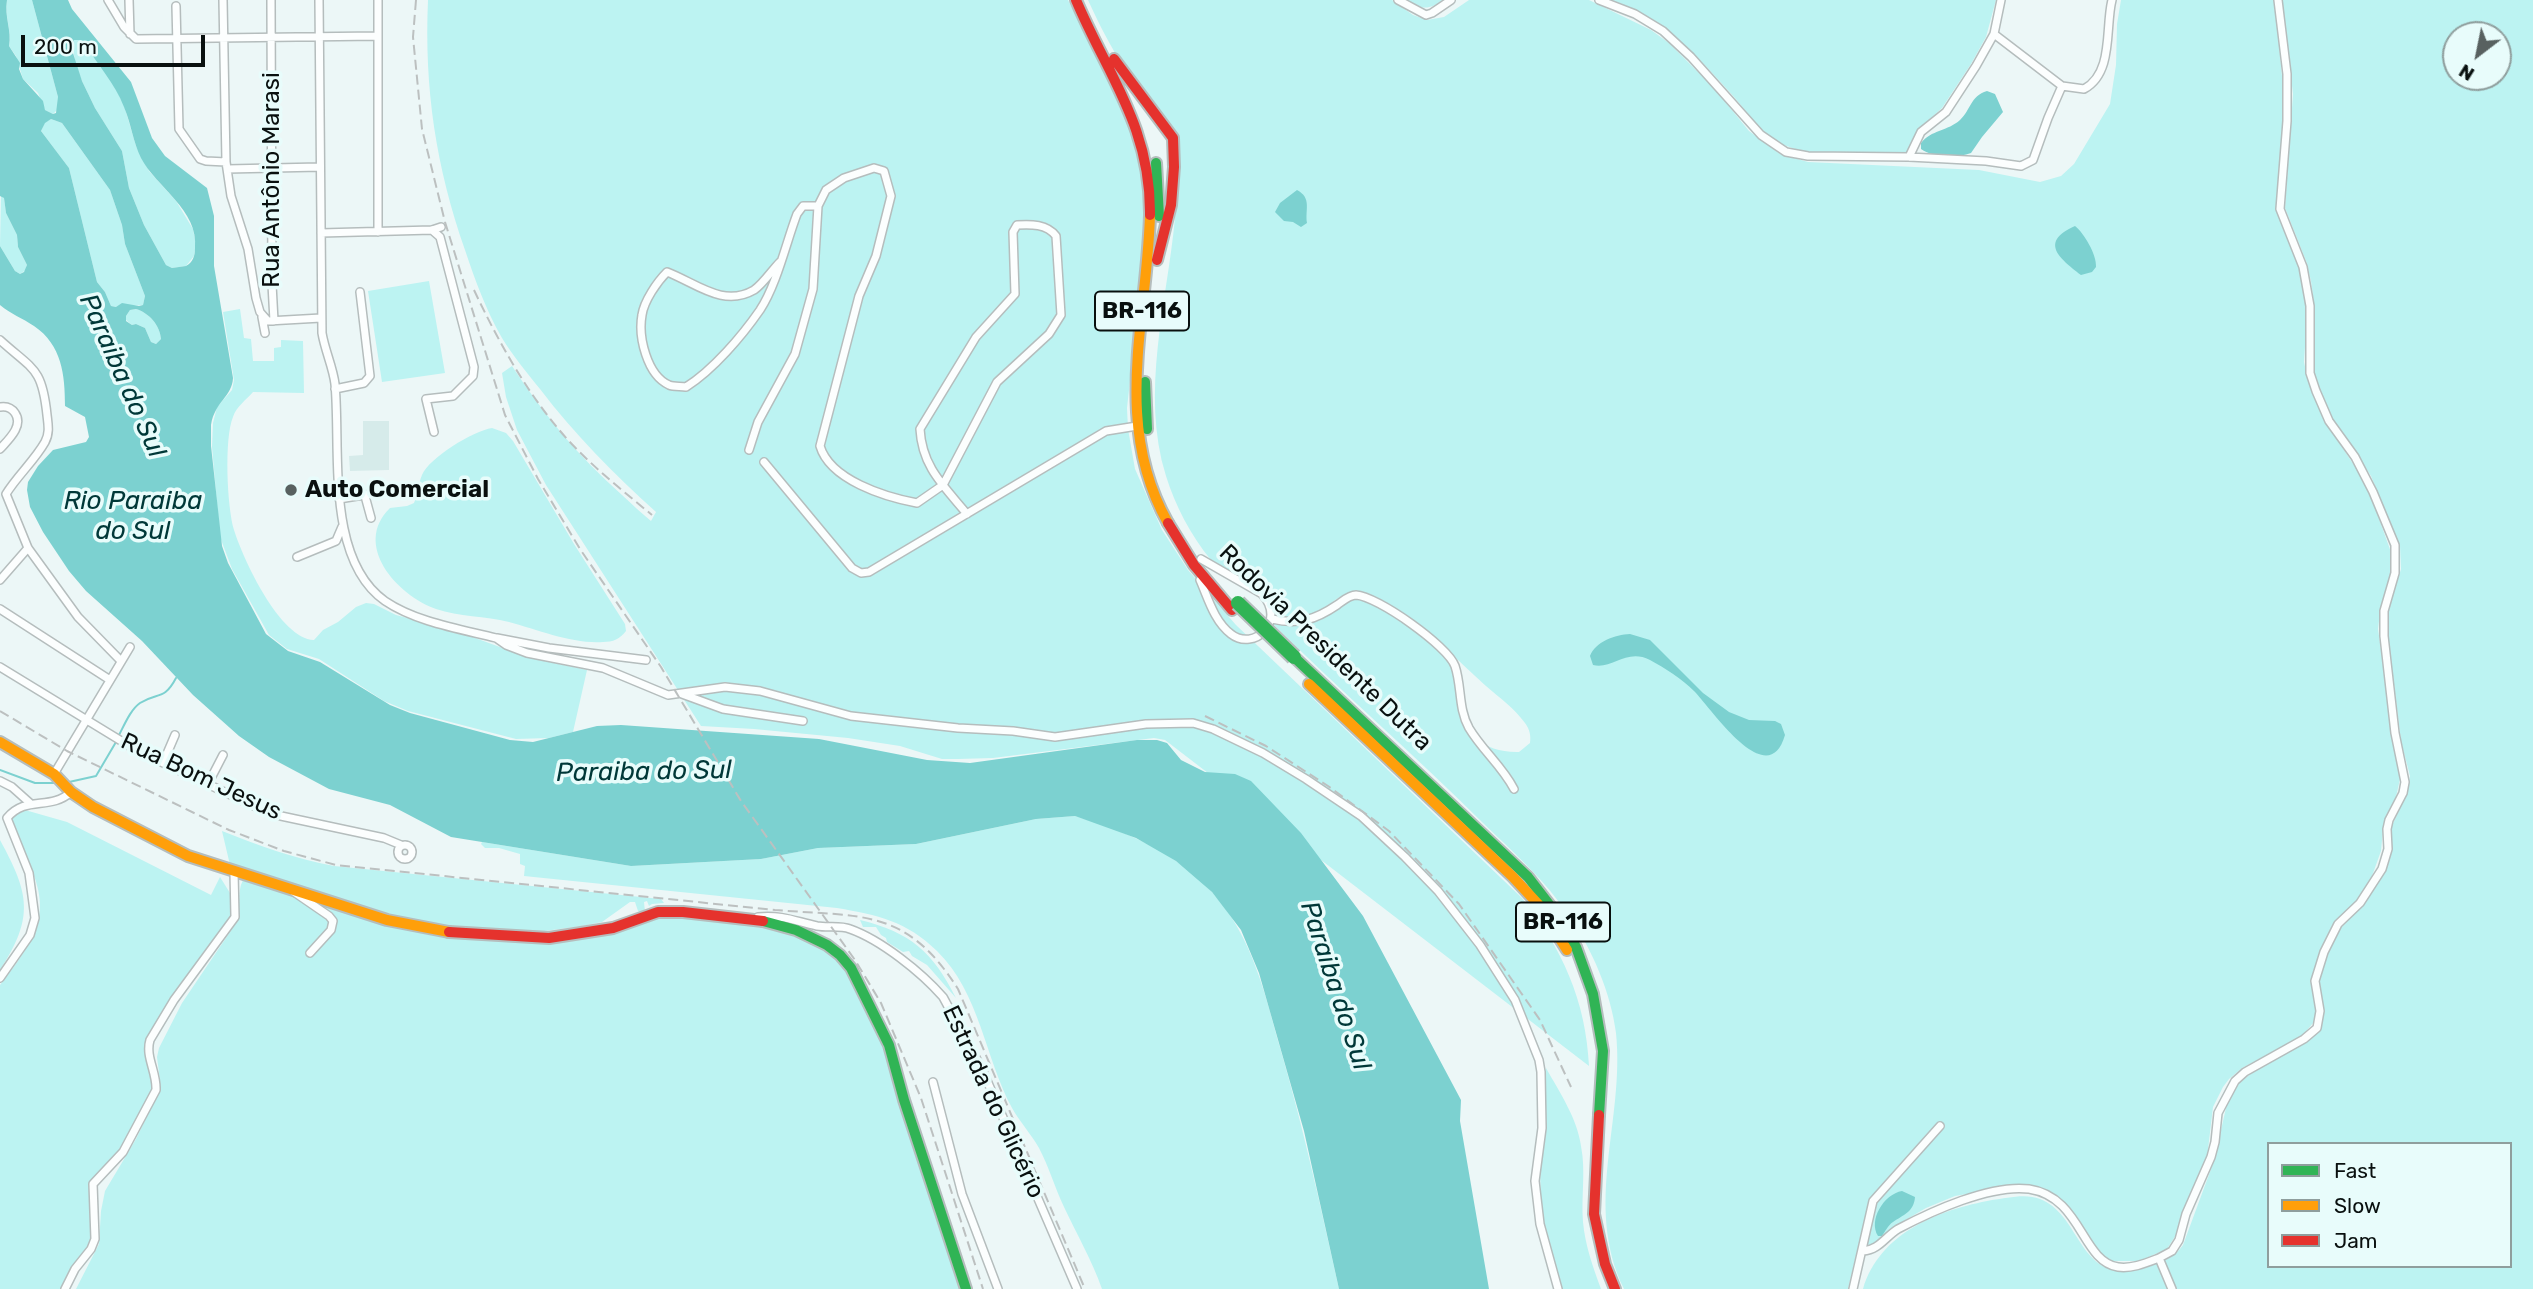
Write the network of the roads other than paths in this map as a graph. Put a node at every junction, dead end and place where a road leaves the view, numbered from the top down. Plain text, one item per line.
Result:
1 (108, 0) edge
2 (129, 0) edge
3 (223, 0) edge
4 (271, 0) edge
5 (319, 0) edge
6 (378, 0) edge
7 (1076, 0) edge
8 (1085, 0) edge
9 (1398, 0) edge
10 (1451, 0) edge
11 (1599, 0) edge
12 (2001, 0) edge
13 (2112, 0) edge
14 (2278, 0) edge
15 (176, 6) dead end
16 (1994, 34) junction
17 (130, 35) junction
18 (378, 36) junction
19 (320, 37) junction
20 (176, 38) junction
21 (271, 38) junction
22 (225, 39) junction
23 (1114, 59) junction
24 (2062, 86) junction
25 (1909, 157) junction
26 (226, 165) junction
27 (273, 167) junction
28 (320, 167) junction
29 (818, 206) junction
30 (441, 227) dead end
31 (432, 230) junction
32 (378, 232) junction
33 (321, 233) junction
34 (1157, 260) junction
35 (780, 262) junction
36 (360, 292) dead end
37 (262, 316) junction
38 (321, 318) junction
39 (272, 321) junction
40 (265, 333) dead end
41 (2, 344) edge
42 (335, 388) junction
43 (0, 407) edge
44 (1137, 426) junction
45 (434, 432) dead end
46 (0, 449) edge
47 (749, 450) dead end
48 (764, 462) dead end
49 (943, 485) junction
50 (388, 491) dead end
51 (3, 495) edge
52 (365, 496) junction
53 (340, 499) junction
54 (0, 503) edge
55 (967, 514) junction
56 (371, 518) dead end
57 (341, 519) junction
58 (28, 548) junction
59 (297, 557) dead end
60 (1198, 563) junction
61 (0, 580) edge
62 (0, 609) edge
63 (1272, 619) junction
64 (496, 638) junction
65 (130, 647) dead end
66 (646, 660) dead end
67 (1291, 660) junction
68 (121, 661) junction
69 (0, 667) edge
70 (110, 680) junction
71 (682, 695) junction
72 (86, 719) junction
73 (803, 720) dead end
74 (175, 735) dead end
75 (0, 742) edge
76 (223, 755) dead end
77 (163, 763) junction
78 (55, 775) junction
79 (0, 780) edge
80 (208, 783) junction
81 (1514, 789) dead end
82 (69, 791) junction
83 (30, 804) junction
84 (401, 845) dead end
85 (234, 872) junction
86 (293, 891) junction
87 (754, 918) junction
88 (310, 953) dead end
89 (0, 978) edge
90 (933, 1082) dead end
91 (1940, 1126) dead end
92 (1863, 1251) junction
93 (2159, 1258) junction
94 (65, 1289) edge
95 (966, 1289) edge
96 (998, 1289) edge
97 (1077, 1289) edge
98 (1558, 1289) edge
99 (1605, 1289) edge
100 (1615, 1289) edge
101 (1853, 1289) edge
102 (2172, 1289) edge

1 - 17 street
2 - 17 street
3 - 22 street
4 - 21 street, Rua Antônio Marasi
5 - 19 street
6 - 18 street
7 - 44 main road, Rodovia Presidente Dutra / BR-116
8 - 23 main road, Rodovia Presidente Dutra / BR-116
9 - 10 street
11 - 25 street
12 - 16 street
13 - 24 street
14 - 93 street
15 - 20 street
16 - 24 street
16 - 25 street
17 - 20 street
18 - 19 street
18 - 32 street
19 - 21 street
19 - 28 street
20 - 22 street
20 - 26 street
21 - 22 street
21 - 27 street, Rua Antônio Marasi
22 - 26 street
23 - 34 main road, Rodovia Presidente Dutra / BR-116
23 - 34 main road
24 - 25 street
26 - 27 street
26 - 37 street
27 - 28 street
27 - 39 street, Rua Antônio Marasi
28 - 33 street
29 - 35 street
29 - 47 street
29 - 49 street
30 - 31 street
31 - 32 street
31 - 45 street
32 - 33 street
33 - 38 street
34 - 60 main road, Rodovia Presidente Dutra / BR-116
35 - 35 street
36 - 42 street
37 - 39 street
37 - 40 street
38 - 39 street
38 - 42 street
41 - 51 street
42 - 53 street
43 - 46 street
44 - 55 street
44 - 60 main road, Rodovia Presidente Dutra / BR-116
48 - 55 street
49 - 49 street
49 - 55 street
50 - 52 street
51 - 54 street
51 - 58 street
52 - 53 street
52 - 56 street
53 - 57 street
57 - 59 street
57 - 64 street
58 - 61 street
58 - 68 street
60 - 63 street
60 - 63 street
60 - 67 main road, Rodovia Presidente Dutra / BR-116
62 - 70 street
63 - 81 street
64 - 66 street
64 - 71 street
65 - 68 street
67 - 99 main road, Rodovia Presidente Dutra / BR-116
67 - 100 main road, Rodovia Presidente Dutra / BR-116
68 - 70 street
69 - 72 street, Rua Bom Jesus
70 - 72 street
71 - 73 street
71 - 98 street
72 - 77 street, Rua Bom Jesus
72 - 78 street
74 - 77 street
75 - 78 main road
76 - 80 street
77 - 80 street, Rua Bom Jesus
78 - 82 main road
79 - 83 street
80 - 84 street, Rua Bom Jesus
82 - 83 street
82 - 85 main road
83 - 89 street
85 - 86 main road
85 - 94 street
86 - 87 main road
86 - 88 street
87 - 95 main road
87 - 97 street, Estrada do Glicério
90 - 96 street
91 - 92 street
92 - 93 street
92 - 101 street
93 - 102 street

